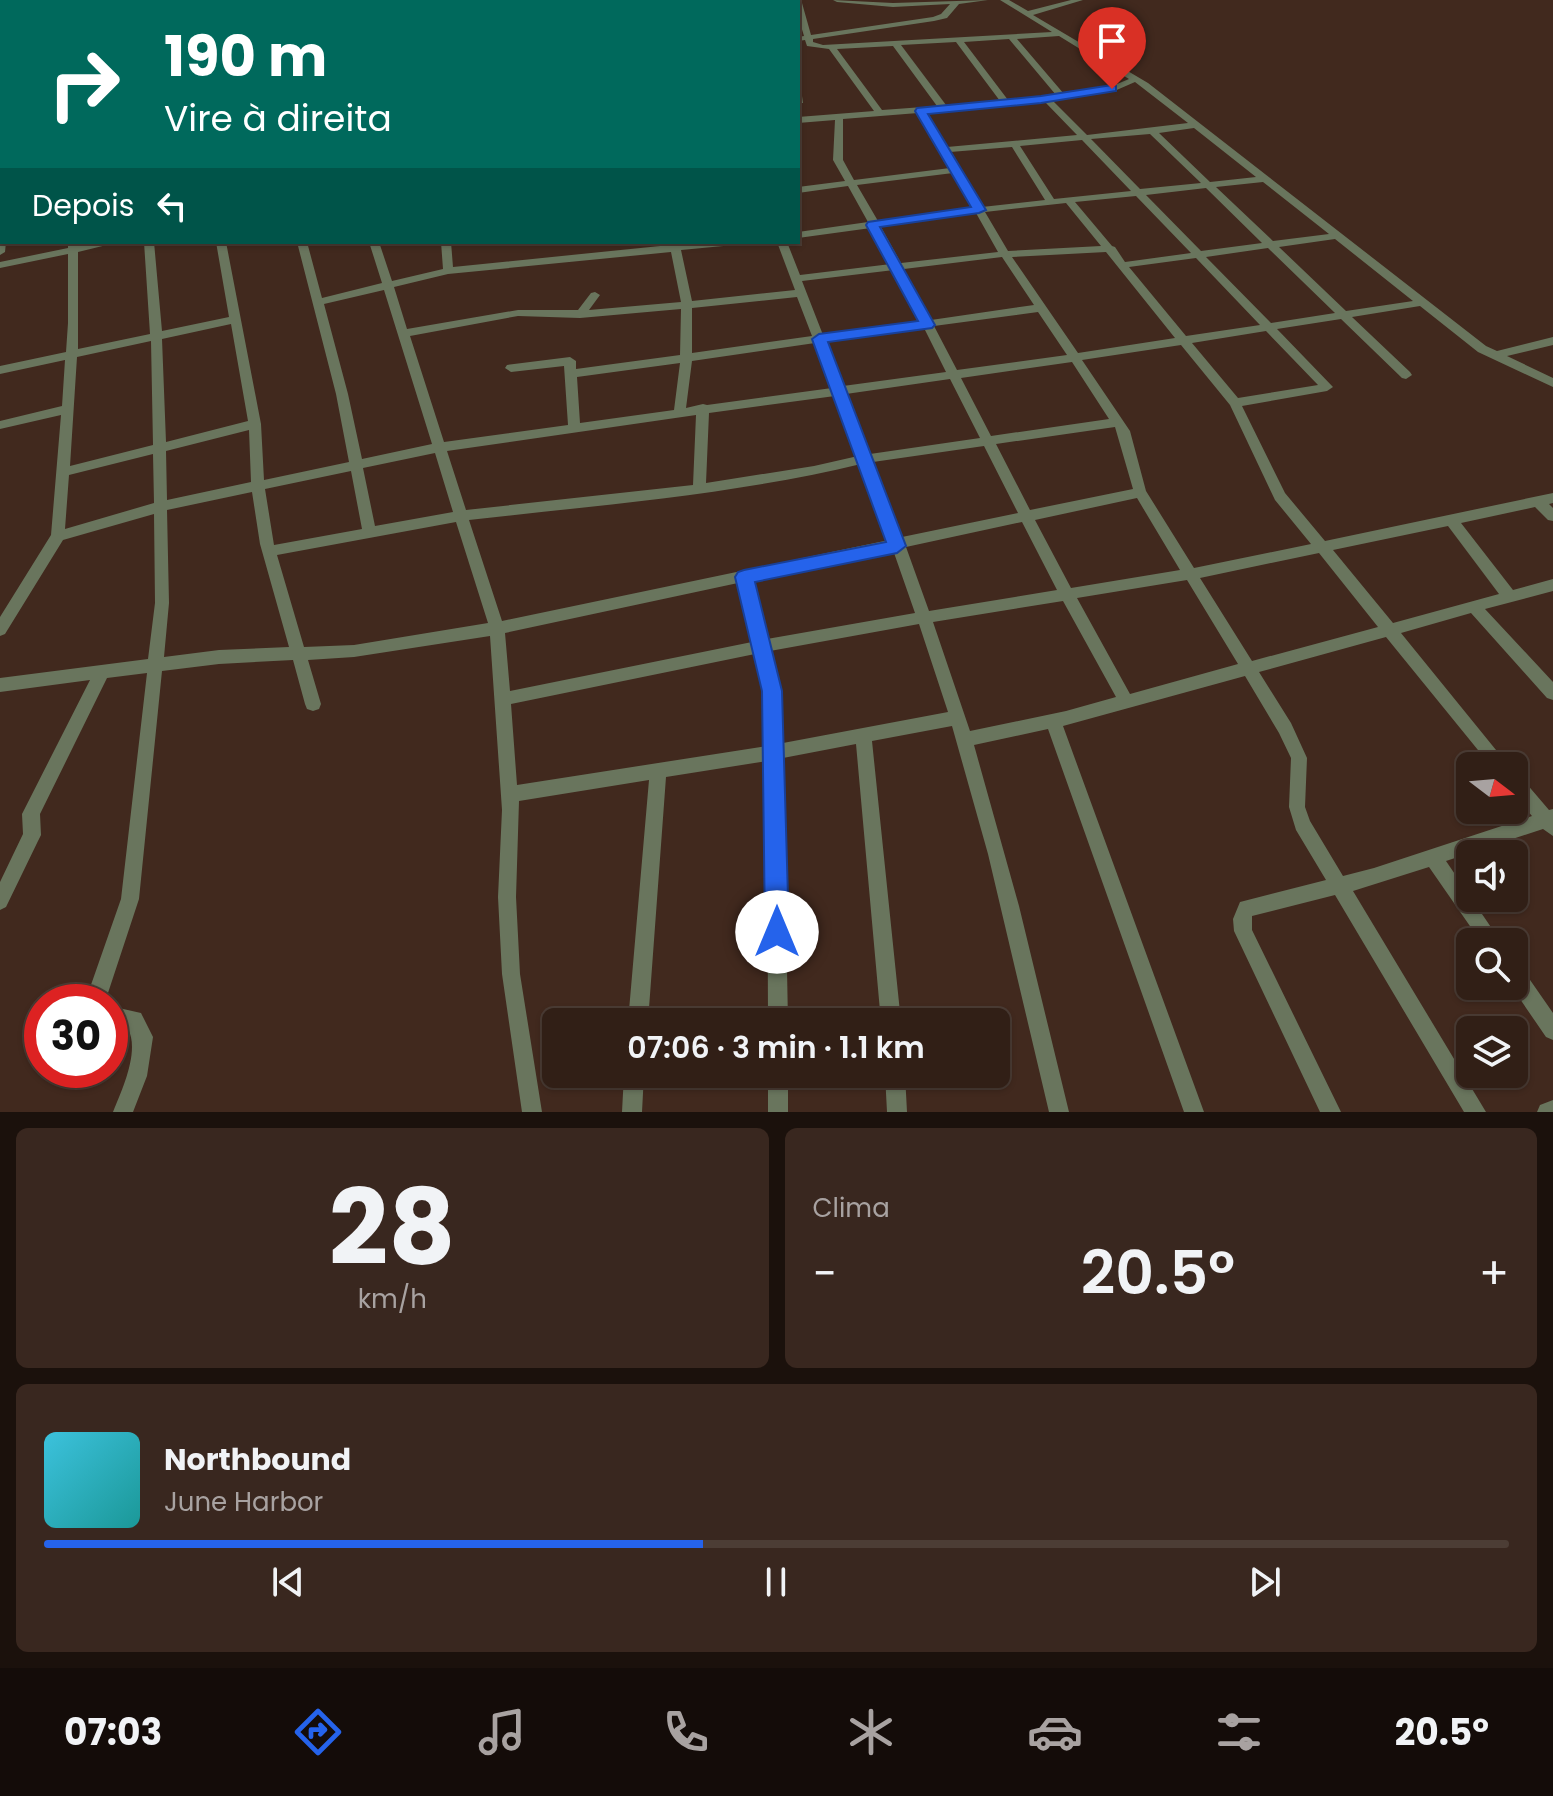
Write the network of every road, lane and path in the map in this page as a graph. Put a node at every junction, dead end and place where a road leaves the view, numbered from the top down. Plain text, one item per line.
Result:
1 (837, 0) edge
2 (984, 0) edge
3 (1004, 0) edge
4 (1079, 0) edge
5 (956, 2) edge
6 (1027, 14) junction
7 (800, 16) edge
8 (1061, 34) junction
9 (1011, 37) junction
10 (803, 38) edge
11 (958, 39) junction
12 (895, 43) junction
13 (831, 46) junction
14 (1135, 79) junction
15 (1062, 97) junction
16 (1047, 99) junction
17 (1006, 103) junction
18 (944, 109) junction
19 (921, 111) junction
20 (880, 114) junction
21 (839, 117) junction
22 (800, 120) edge
23 (1196, 125) junction
24 (1152, 131) junction
25 (1086, 137) junction
26 (1014, 143) junction
27 (943, 150) junction
28 (955, 170) junction
29 (1263, 179) junction
30 (851, 182) junction
31 (1209, 186) junction
32 (800, 190) edge
33 (1141, 193) junction
34 (1069, 201) junction
35 (1052, 203) junction
36 (979, 210) junction
37 (872, 225) junction
38 (800, 235) edge
39 (1335, 236) junction
40 (94, 244) edge
41 (149, 244) edge
42 (221, 244) edge
43 (303, 244) edge
44 (375, 244) edge
45 (446, 244) edge
46 (694, 244) edge
47 (783, 244) edge
48 (674, 245) edge
49 (74, 246) edge
50 (1272, 246) junction
51 (598, 248) edge
52 (1111, 249) junction
53 (1005, 254) junction
54 (1199, 255) junction
55 (0, 265) edge
56 (1124, 265) junction
57 (896, 267) junction
58 (448, 271) junction
59 (389, 285) junction
60 (798, 286) junction
61 (595, 295) dead end
62 (318, 302) junction
63 (1420, 303) junction
64 (687, 304) junction
65 (1040, 308) junction
66 (580, 315) junction
67 (1344, 315) junction
68 (236, 319) junction
69 (927, 325) junction
70 (1269, 327) junction
71 (404, 333) junction
72 (157, 335) junction
73 (819, 339) junction
74 (1185, 340) junction
75 (1553, 341) edge
76 (71, 354) junction
77 (1494, 356) junction
78 (686, 358) junction
79 (1072, 358) junction
80 (511, 368) dead end
81 (0, 370) edge
82 (953, 373) junction
83 (571, 374) junction
84 (1406, 375) dead end
85 (1553, 383) edge
86 (839, 389) junction
87 (1235, 403) junction
88 (703, 408) junction
89 (67, 409) junction
90 (680, 411) junction
91 (1118, 422) junction
92 (255, 424) junction
93 (0, 425) edge
94 (574, 427) junction
95 (988, 441) junction
96 (441, 447) junction
97 (158, 448) junction
98 (864, 459) junction
99 (358, 463) junction
100 (64, 472) junction
101 (258, 488) junction
102 (699, 489) junction
103 (1140, 492) junction
104 (1546, 499) edge
105 (159, 507) junction
106 (1026, 515) junction
107 (462, 516) junction
108 (1553, 516) edge
109 (1451, 519) junction
110 (370, 533) junction
111 (58, 536) junction
112 (897, 546) junction
113 (1322, 547) junction
114 (269, 551) junction
115 (1190, 574) junction
116 (744, 577) junction
117 (1553, 585) edge
118 (1064, 595) junction
119 (1510, 597) junction
120 (1474, 607) junction
121 (923, 617) junction
122 (497, 628) junction
123 (1388, 628) junction
124 (0, 630) edge
125 (762, 645) junction
126 (300, 655) junction
127 (156, 665) junction
128 (1248, 668) junction
129 (102, 672) junction
130 (0, 685) edge
131 (1553, 693) edge
132 (503, 699) junction
133 (1126, 701) junction
134 (313, 704) dead end
135 (957, 718) junction
136 (1053, 721) junction
137 (863, 736) junction
138 (964, 740) junction
139 (775, 752) junction
140 (1490, 752) edge
141 (658, 771) junction
142 (510, 794) junction
143 (1528, 797) edge
144 (1550, 821) edge
145 (1433, 858) junction
146 (1339, 887) junction
147 (0, 901) edge
148 (1482, 928) edge
149 (101, 984) edge
150 (1528, 994) edge
151 (639, 1008) edge
152 (778, 1008) edge
153 (890, 1008) edge
154 (128, 1019) edge
155 (1553, 1030) edge
156 (633, 1088) edge
157 (778, 1088) edge
158 (896, 1088) edge
159 (1553, 1110) edge
160 (123, 1112) edge
161 (532, 1112) edge
162 (632, 1112) edge
163 (778, 1112) edge
164 (897, 1112) edge
165 (1059, 1112) edge
166 (1194, 1112) edge
167 (1331, 1112) edge
168 (1476, 1112) edge
169 (1547, 1112) edge

1 - 5 street
2 - 5 street
3 - 6 street
4 - 6 street
5 - 10 street
6 - 8 street
7 - 10 street
8 - 9 street
8 - 14 street
9 - 11 street
9 - 15 street
10 - 13 street
11 - 12 street
11 - 17 street
12 - 13 street
12 - 18 street
13 - 20 street
14 - 15 street
14 - 23 street
15 - 16 street
16 - 17 street
16 - 25 street
17 - 18 street
18 - 19 street
19 - 20 street
19 - 27 street
20 - 21 street
21 - 22 street
21 - 30 street
23 - 24 street
23 - 29 street
24 - 25 street
24 - 31 street
25 - 26 street
25 - 33 street
26 - 27 street
26 - 35 street
27 - 28 street
28 - 30 street
28 - 36 street
29 - 31 street
29 - 39 street
30 - 32 street
30 - 37 street
31 - 33 street
31 - 50 street
33 - 34 street
33 - 54 street
34 - 35 street
34 - 52 street
35 - 36 street
36 - 37 street
36 - 53 street
37 - 38 street
37 - 57 street
39 - 50 street
39 - 63 street
40 - 49 street
41 - 72 street
42 - 68 street
43 - 62 street
44 - 59 street
45 - 58 street
46 - 48 street
47 - 60 street
48 - 51 street
48 - 64 street
49 - 55 street
49 - 76 street
50 - 54 street
50 - 67 street
51 - 58 street
52 - 53 street
52 - 56 street
53 - 57 street
53 - 65 street
54 - 56 street
54 - 70 street
56 - 74 street
57 - 60 street
57 - 69 street
58 - 59 street
59 - 62 street
59 - 71 street
60 - 64 street
60 - 73 street
61 - 66 street
62 - 99 street
63 - 67 street
63 - 77 street
64 - 66 street
64 - 78 street
65 - 69 street
65 - 79 street
66 - 71 street
67 - 70 street
67 - 84 street
68 - 72 street
68 - 92 street
69 - 73 street
69 - 82 street
70 - 74 street
70 - 87 street
71 - 96 street
72 - 76 street
72 - 97 street
73 - 78 street
73 - 86 street
74 - 79 street
74 - 87 street
75 - 77 street
76 - 81 street
76 - 89 street
77 - 85 street
78 - 83 street
78 - 90 street
79 - 82 street
79 - 91 street
80 - 83 street
82 - 86 street
82 - 95 street
83 - 94 street
86 - 88 street
86 - 98 street
87 - 113 street
88 - 90 street
88 - 102 street
89 - 93 street
89 - 100 street
90 - 94 street
91 - 95 street
91 - 103 street
92 - 97 street
92 - 101 street
94 - 96 street
95 - 98 street
95 - 106 street
96 - 99 street
96 - 107 street
97 - 100 street
97 - 105 street
98 - 102 street
98 - 112 street
99 - 101 street
99 - 110 street
100 - 111 street
101 - 105 street
101 - 114 street
102 - 107 street
103 - 106 street
103 - 115 street
104 - 108 street
104 - 109 street
105 - 111 street
105 - 127 street
106 - 112 street
106 - 118 street
107 - 110 street
107 - 122 street
109 - 113 street
109 - 119 street
110 - 114 street
111 - 124 street
112 - 116 street
112 - 121 street
113 - 115 street
113 - 123 street
114 - 126 street
115 - 118 street
115 - 128 street
116 - 122 street
116 - 125 street
117 - 119 street
118 - 121 street
118 - 133 street
119 - 120 street
120 - 123 street
120 - 131 street
121 - 125 street
121 - 135 street
122 - 126 street
122 - 132 street
123 - 128 street
123 - 140 street
125 - 132 street
125 - 139 street
126 - 127 street
126 - 134 street
127 - 129 street
127 - 149 street
128 - 133 street
128 - 146 street
129 - 130 street
129 - 147 street
132 - 142 street
133 - 136 street
135 - 137 street
135 - 138 street
136 - 138 street
136 - 166 street
137 - 139 street
137 - 153 street
138 - 165 street
139 - 141 street
139 - 152 street
141 - 142 street
141 - 151 street
142 - 161 street
143 - 144 street
144 - 145 street
145 - 146 street
145 - 148 street
146 - 167 street
146 - 168 street
150 - 155 street
154 - 160 street
156 - 162 street
157 - 163 street
158 - 164 street
159 - 169 street

